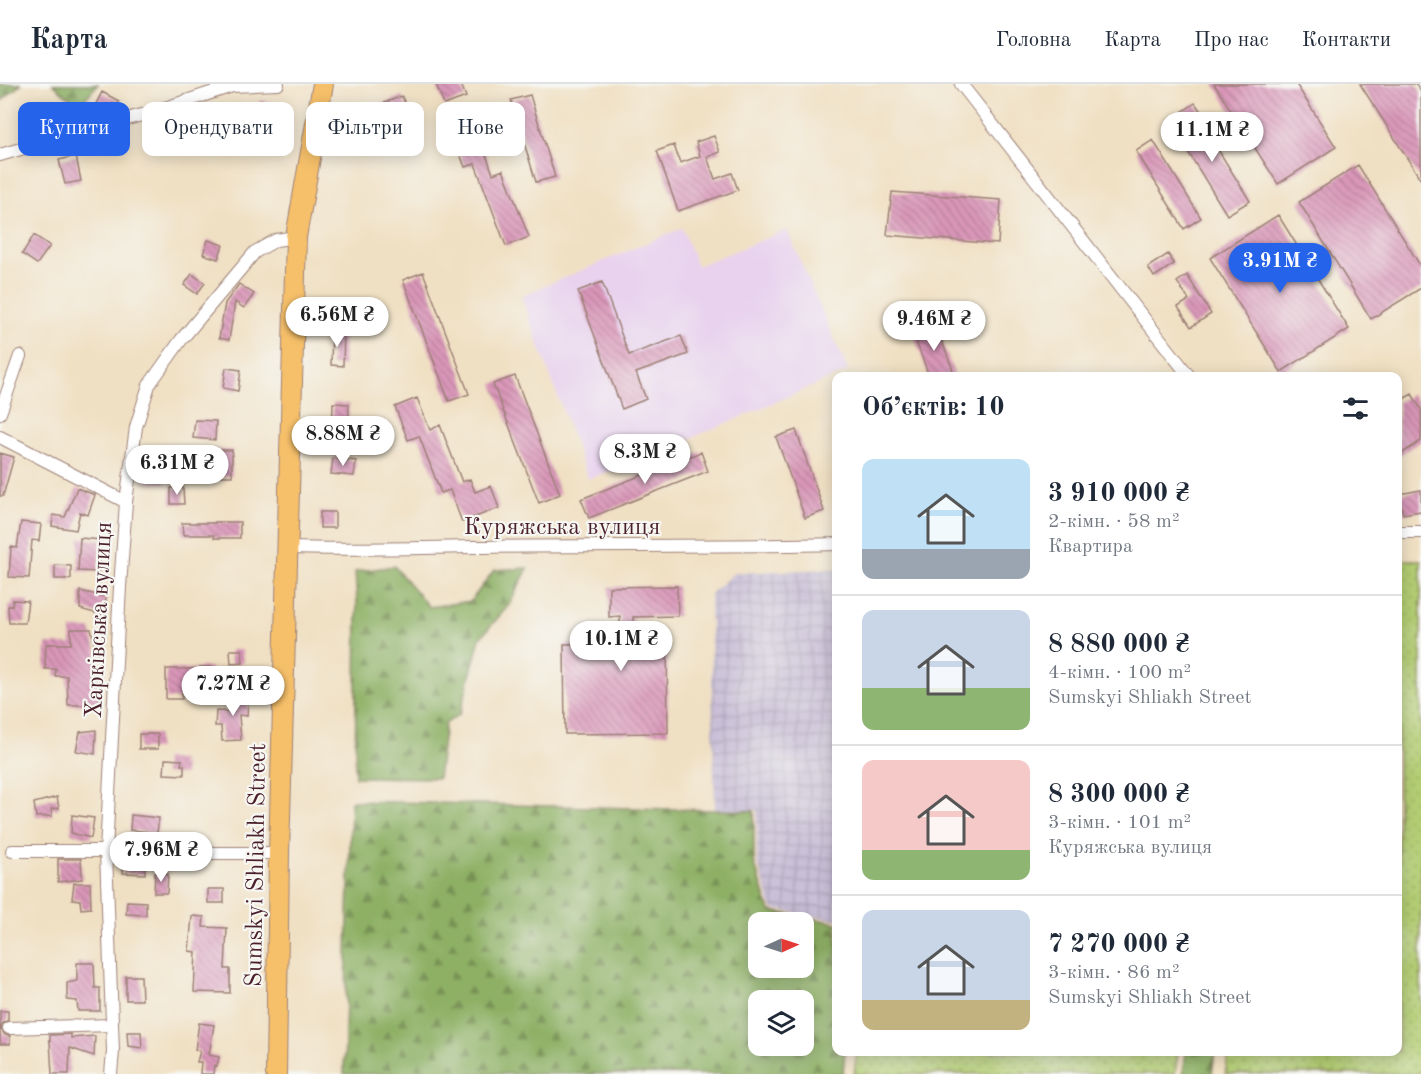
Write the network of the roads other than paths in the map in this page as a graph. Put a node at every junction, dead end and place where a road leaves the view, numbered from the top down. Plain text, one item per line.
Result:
1 (278, 84) edge
2 (323, 84) edge
3 (961, 84) edge
4 (0, 154) edge
5 (296, 237) junction
6 (20, 356) dead end
7 (1186, 372) edge
8 (0, 413) edge
9 (0, 437) edge
10 (126, 502) junction
11 (1402, 532) edge
12 (1421, 532) edge
13 (832, 544) edge
14 (288, 548) junction
15 (12, 851) dead end
16 (106, 851) junction
17 (279, 853) junction
18 (112, 1025) junction
19 (9, 1028) dead end
20 (111, 1074) edge
21 (276, 1074) edge

1 - 4 street
2 - 5 main road, Sumskyi Shliakh Street
3 - 7 street
5 - 10 street, Харківська вулиця
5 - 14 main road, Sumskyi Shliakh Street
6 - 8 street
9 - 10 street
10 - 16 street, Харківська вулиця
11 - 12 street
13 - 14 street, Куряжська вулиця
14 - 17 main road, Sumskyi Shliakh Street
15 - 16 street
16 - 17 street
16 - 18 street, Харківська вулиця
17 - 21 main road, Sumskyi Shliakh Street
18 - 19 street
18 - 20 street, Харківська вулиця

